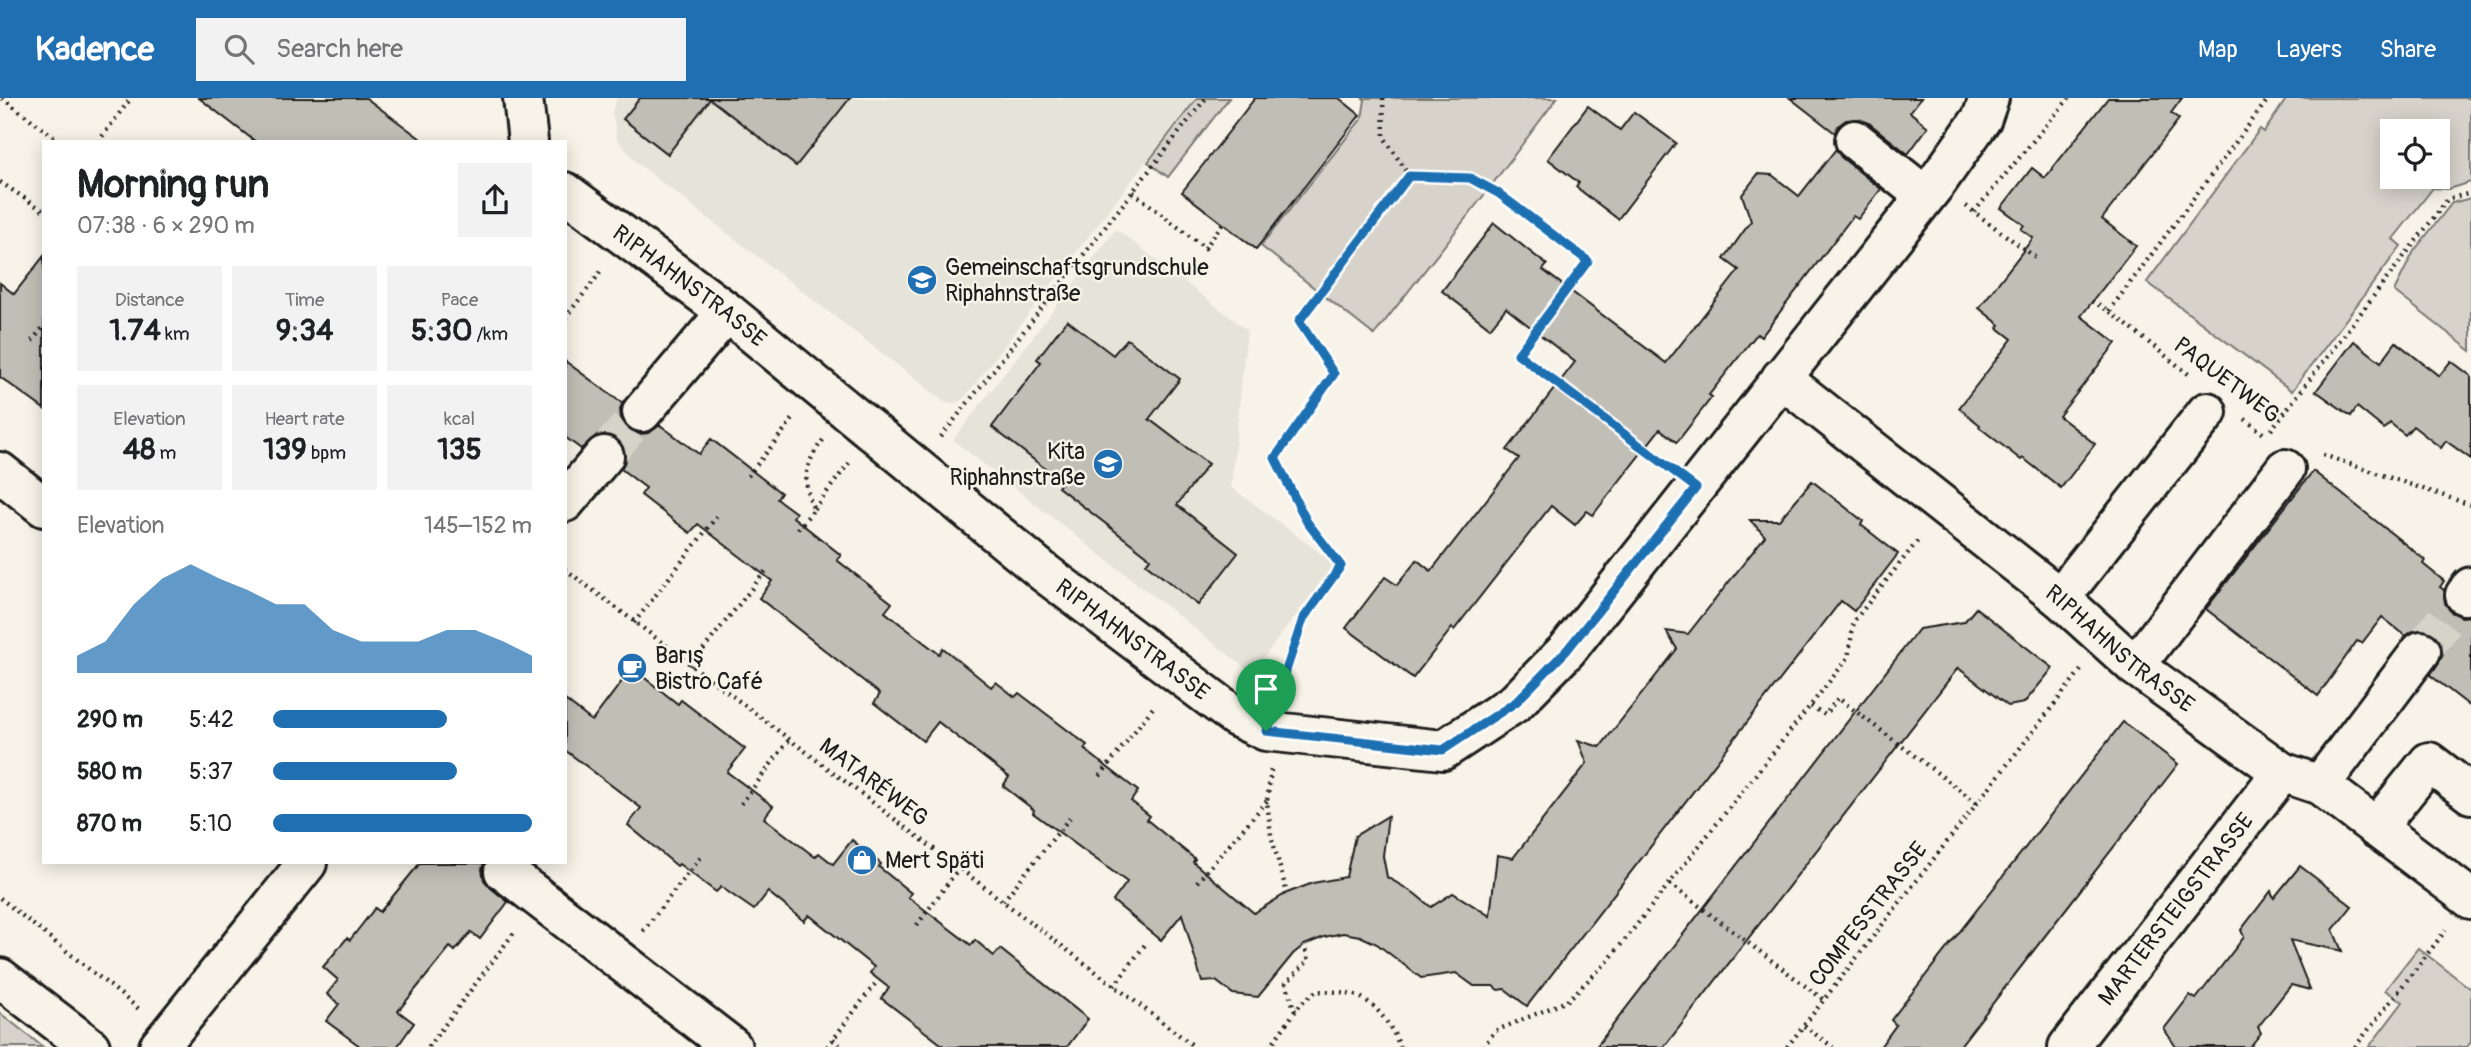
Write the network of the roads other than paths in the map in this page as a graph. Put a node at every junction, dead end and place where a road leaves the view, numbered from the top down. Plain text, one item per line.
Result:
1 (523, 98) edge
2 (1989, 98) edge
3 (528, 140) edge
4 (1855, 140) dead end
5 (1931, 189) junction
6 (567, 193) edge
7 (726, 312) junction
8 (1781, 378) junction
9 (2215, 403) road end
10 (642, 412) tunnel mouth
11 (2283, 448) road end
12 (604, 456) tunnel mouth
13 (0, 472) edge
14 (567, 500) edge
15 (42, 505) edge
16 (2060, 598) junction
17 (2421, 651) tunnel mouth
18 (2135, 666) junction
19 (2282, 772) junction
20 (2320, 785) junction
21 (2471, 794) edge
22 (2376, 828) junction
23 (306, 864) edge
24 (505, 871) dead end
25 (2471, 899) edge
26 (0, 978) edge
27 (163, 1040) edge
28 (90, 1047) edge
29 (732, 1047) edge
30 (2068, 1047) edge

1 - 3 street
2 - 5 street, RIPHAHNSTRASSE
4 - 5 street
5 - 8 street, RIPHAHNSTRASSE
6 - 7 street, RIPHAHNSTRASSE
7 - 8 street, RIPHAHNSTRASSE
7 - 10 street
8 - 16 street, RIPHAHNSTRASSE
9 - 16 street
11 - 18 street
12 - 14 street
13 - 15 street
16 - 18 street, RIPHAHNSTRASSE
17 - 20 street
18 - 19 street, RIPHAHNSTRASSE
19 - 20 street, RIPHAHNSTRASSE
19 - 30 street, MARTERSTEIGSTRASSE
20 - 22 street, RIPHAHNSTRASSE
21 - 22 street
22 - 25 street, RIPHAHNSTRASSE
23 - 27 street
24 - 29 street
26 - 28 street

